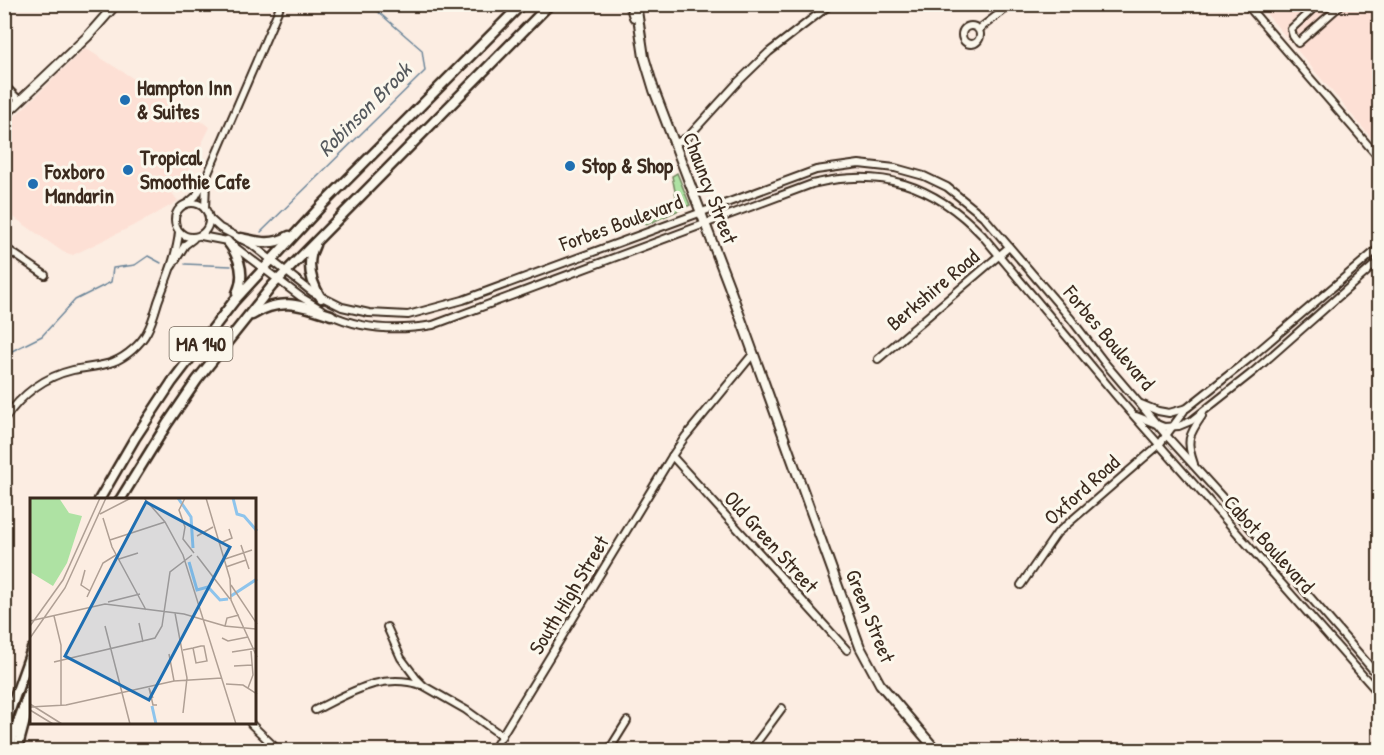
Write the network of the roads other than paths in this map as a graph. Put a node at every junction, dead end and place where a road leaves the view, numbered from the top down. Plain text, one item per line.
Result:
1 (116, 4) edge
2 (281, 4) edge
3 (522, 4) edge
4 (550, 4) edge
5 (630, 4) edge
6 (636, 4) edge
7 (831, 4) edge
8 (1012, 4) edge
9 (1246, 4) edge
10 (1318, 4) edge
11 (1342, 4) edge
12 (979, 29) dead end
13 (639, 33) junction
14 (1298, 44) junction
15 (1287, 53) junction
16 (4, 85) edge
17 (20, 101) junction
18 (4, 116) edge
19 (674, 144) junction
20 (1380, 159) edge
21 (206, 178) junction
22 (188, 203) junction
23 (205, 209) junction
24 (700, 212) junction
25 (210, 219) junction
26 (705, 223) junction
27 (179, 232) junction
28 (297, 232) junction
29 (201, 236) junction
30 (321, 236) junction
31 (194, 238) junction
32 (241, 238) junction
33 (227, 241) junction
34 (4, 247) edge
35 (1009, 247) junction
36 (1380, 247) edge
37 (999, 255) junction
38 (1380, 260) edge
39 (270, 261) junction
40 (263, 268) junction
41 (170, 269) junction
42 (285, 273) junction
43 (45, 275) dead end
44 (278, 280) junction
45 (321, 298) junction
46 (234, 301) junction
47 (331, 315) junction
48 (246, 319) junction
49 (753, 354) junction
50 (878, 359) dead end
51 (1139, 403) junction
52 (1184, 410) junction
53 (1206, 411) junction
54 (1133, 415) junction
55 (4, 420) edge
56 (1158, 425) junction
57 (1172, 427) junction
58 (1166, 435) junction
59 (1159, 444) junction
60 (672, 456) junction
61 (1195, 468) junction
62 (100, 498) edge
63 (121, 498) edge
64 (823, 548) joint
65 (1021, 585) dead end
66 (387, 627) dead end
67 (847, 650) dead end
68 (30, 656) edge
69 (1380, 678) edge
70 (424, 686) junction
71 (30, 690) edge
72 (1380, 696) edge
73 (30, 703) edge
74 (783, 708) dead end
75 (315, 710) dead end
76 (627, 721) dead end
77 (253, 725) edge
78 (4, 727) edge
79 (502, 736) junction
80 (8, 750) edge
81 (17, 750) edge
82 (278, 750) edge
83 (493, 750) edge
84 (609, 750) edge
85 (751, 750) edge
86 (936, 750) edge

1 - 17 main road
2 - 21 street
3 - 28 highway, MA 140
4 - 30 highway, MA 140
5 - 13 main road, Chauncy Street
6 - 13 main road, Chauncy Street
7 - 19 street
8 - 12 street
9 - 15 street
10 - 14 street
11 - 14 street
13 - 19 main road, Chauncy Street
14 - 15 street
15 - 20 street
16 - 17 street
17 - 18 main road
19 - 24 main road, Chauncy Street
21 - 22 street
21 - 23 street
22 - 23 street
22 - 27 street
23 - 25 street
24 - 26 main road, Chauncy Street
24 - 35 street, Forbes Boulevard
24 - 45 street, Forbes Boulevard
25 - 29 street
25 - 32 street, Forbes Boulevard
26 - 37 street, Forbes Boulevard
26 - 47 street, Forbes Boulevard
26 - 49 main road, Chauncy Street
27 - 31 street
27 - 41 street
28 - 32 highway
28 - 39 highway, MA 140
29 - 31 street
29 - 33 street, Forbes Boulevard
30 - 42 highway, MA 140
30 - 45 highway
31 - 41 street
32 - 39 street, Forbes Boulevard
33 - 40 street, Forbes Boulevard
33 - 46 highway
34 - 43 street
35 - 37 street, Berkshire Road
35 - 51 street, Forbes Boulevard
36 - 52 street
37 - 50 street, Berkshire Road
37 - 54 street, Forbes Boulevard
38 - 53 street
39 - 40 highway, MA 140
39 - 42 street, Forbes Boulevard
40 - 44 street, Forbes Boulevard
40 - 46 highway, MA 140
41 - 55 street
42 - 44 highway, MA 140
42 - 45 street, Forbes Boulevard
44 - 47 street, Forbes Boulevard
44 - 48 highway, MA 140
46 - 62 highway, MA 140
47 - 48 highway
48 - 63 highway, MA 140
49 - 60 street
49 - 64 main road, Chauncy Street
51 - 52 street, Forbes Boulevard
51 - 56 street, Cabot Boulevard
52 - 57 street
53 - 57 street
53 - 61 street
54 - 56 street, Forbes Boulevard
54 - 59 street, Cabot Boulevard
56 - 57 street, Forbes Boulevard
56 - 58 street, Cabot Boulevard
57 - 58 street, Oxford Road
58 - 59 street, Oxford Road
58 - 61 street, Cabot Boulevard
59 - 65 street, Oxford Road
59 - 72 street, Cabot Boulevard
60 - 67 street, Old Green Street
60 - 79 street, South High Street
61 - 69 street, Cabot Boulevard
64 - 86 main road, Green Street
66 - 70 street
68 - 78 highway
70 - 75 street
70 - 79 street
71 - 80 highway
73 - 81 highway
74 - 85 street
76 - 84 street
77 - 82 street
79 - 83 street, South High Street

